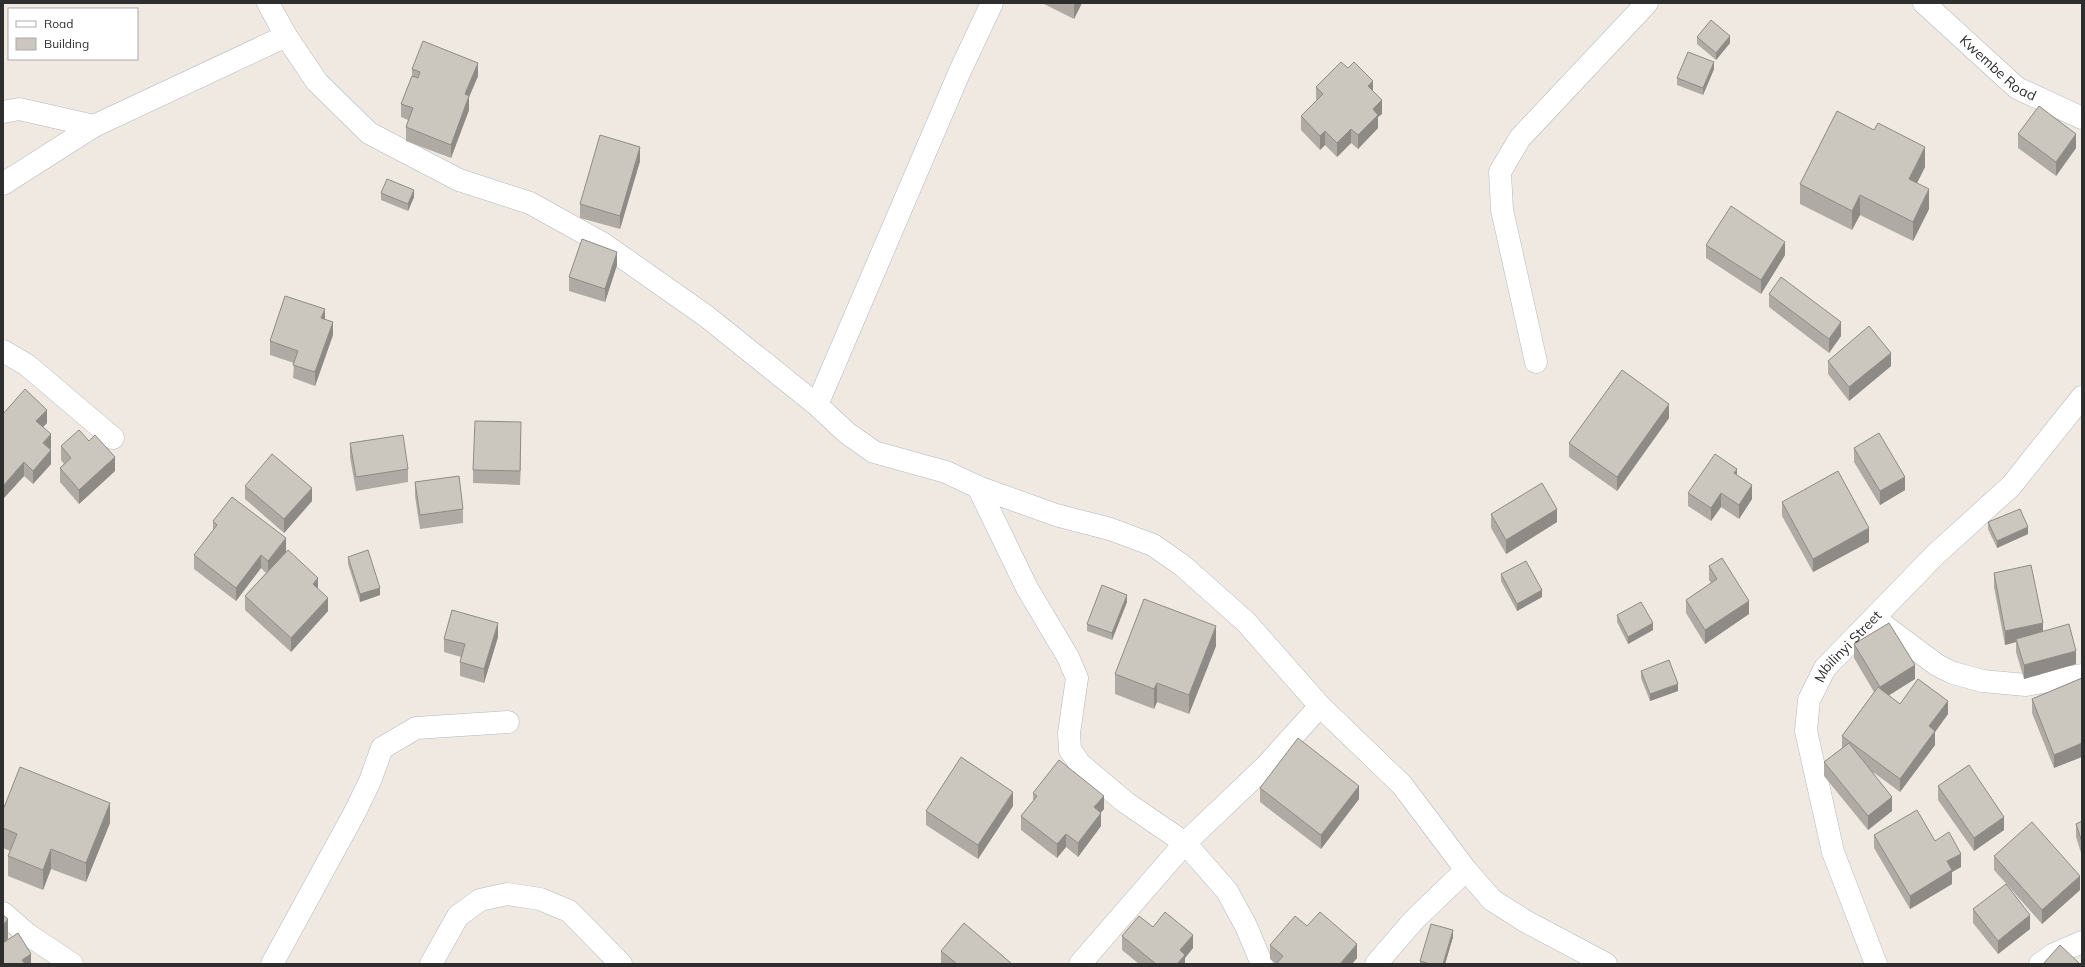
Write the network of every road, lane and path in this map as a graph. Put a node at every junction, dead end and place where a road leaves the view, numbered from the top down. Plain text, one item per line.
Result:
1 (268, 3) edge
2 (992, 3) edge
3 (1647, 3) edge
4 (1924, 3) edge
5 (286, 36) junction
6 (3, 112) edge
7 (2082, 117) edge
8 (94, 126) junction
9 (3, 184) edge
10 (3, 351) edge
11 (1536, 362) dead end
12 (2082, 397) edge
13 (817, 405) junction
14 (113, 438) dead end
15 (978, 487) junction
16 (1874, 618) junction
17 (2082, 674) edge
18 (1320, 706) junction
19 (508, 722) dead end
20 (1185, 843) junction
21 (1466, 870) junction
22 (3, 913) edge
23 (2082, 942) edge
24 (72, 964) edge
25 (272, 964) edge
26 (431, 964) edge
27 (621, 964) edge
28 (1080, 964) edge
29 (1262, 964) edge
30 (1376, 964) edge
31 (1606, 964) edge
32 (1876, 964) edge
33 (2040, 964) edge

1 - 5 street
2 - 13 street
3 - 11 street
4 - 7 street, Kwembe Road
5 - 8 street
5 - 13 street
6 - 8 street
8 - 9 street
10 - 14 street
12 - 16 street, Mbilinyi Street
13 - 15 street
15 - 18 street
15 - 20 street
16 - 17 street
16 - 32 street, Mbilinyi Street
18 - 20 street
18 - 21 street
19 - 25 street
20 - 28 street
20 - 29 street
21 - 30 street
21 - 31 street
22 - 24 street
23 - 33 street
26 - 27 street

